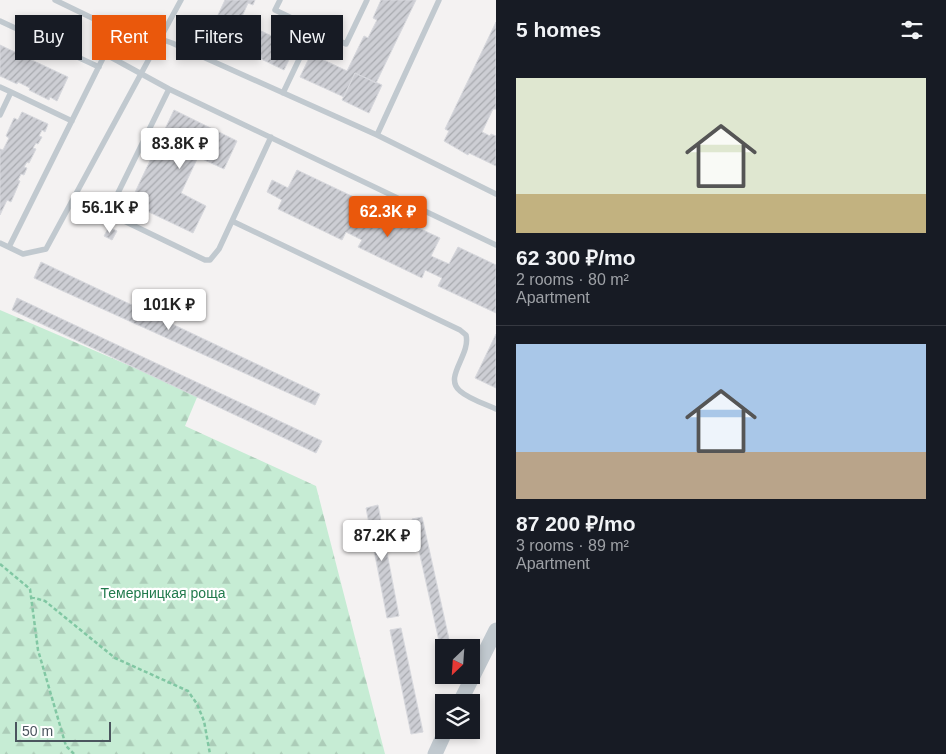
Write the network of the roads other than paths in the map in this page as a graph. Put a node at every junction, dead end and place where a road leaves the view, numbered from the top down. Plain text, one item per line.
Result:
1 (55, 0) edge
2 (181, 0) edge
3 (280, 0) edge
4 (367, 0) edge
5 (439, 0) edge
6 (287, 15) edge
7 (92, 18) edge
8 (0, 21) edge
9 (166, 28) edge
10 (166, 42) edge
11 (343, 42) edge
12 (102, 60) edge
13 (115, 60) edge
14 (149, 60) edge
15 (299, 60) edge
16 (99, 67) junction
17 (141, 75) junction
18 (0, 87) edge
19 (169, 89) junction
20 (11, 92) junction
21 (283, 93) junction
22 (0, 115) edge
23 (72, 121) junction
24 (377, 136) junction
25 (271, 137) junction
26 (496, 194) edge
27 (232, 221) junction
28 (0, 243) edge
29 (496, 245) edge
30 (9, 247) junction
31 (496, 409) edge
32 (496, 630) edge
33 (464, 694) edge
34 (442, 739) edge
35 (435, 754) edge

1 - 7 lane
2 - 9 lane
3 - 6 lane
4 - 11 lane
5 - 24 lane
8 - 16 lane
10 - 21 lane
12 - 16 lane
13 - 17 lane
14 - 17 lane
15 - 21 lane
16 - 23 lane
17 - 19 lane
17 - 30 lane
18 - 20 lane
19 - 25 lane
19 - 27 lane
20 - 22 lane
20 - 23 lane
21 - 24 lane
23 - 30 lane
24 - 26 lane
25 - 27 lane
25 - 29 lane
27 - 31 lane
28 - 30 lane
32 - 33 street
34 - 35 street

